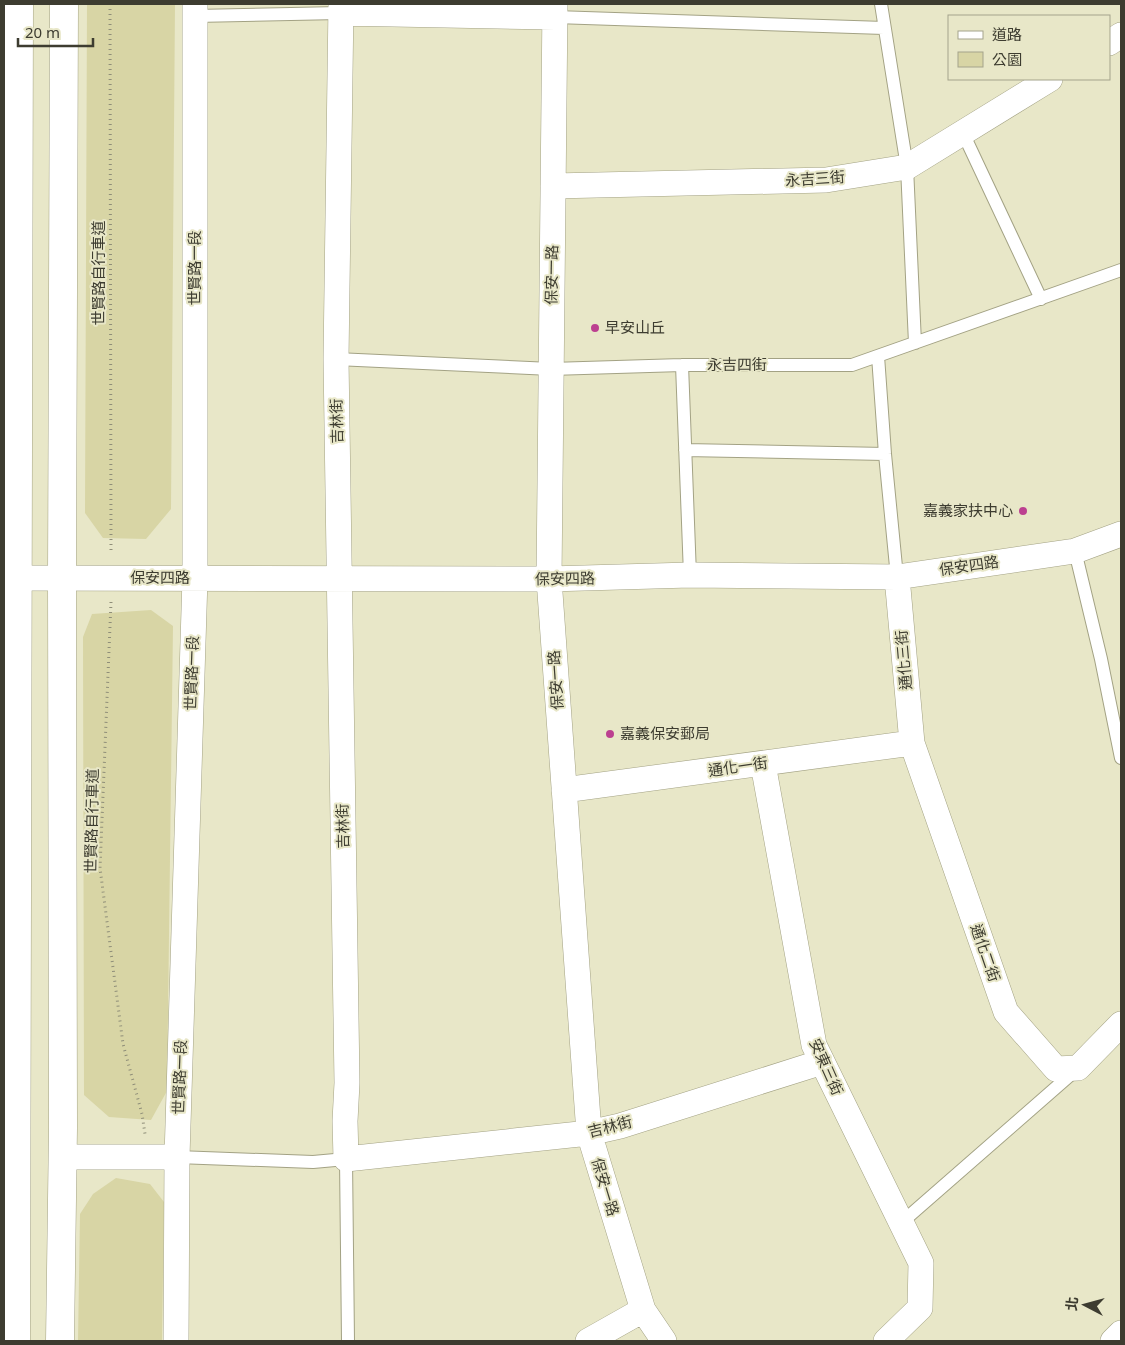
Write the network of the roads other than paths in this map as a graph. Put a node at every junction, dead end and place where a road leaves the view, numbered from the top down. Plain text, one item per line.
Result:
1 (20, 4) edge
2 (64, 4) edge
3 (883, 5) edge
4 (340, 8) edge
5 (195, 10) edge
6 (555, 10) edge
7 (884, 28) junction
8 (1121, 35) edge
9 (1110, 42) edge
10 (1048, 80) edge
11 (962, 133) junction
12 (907, 167) junction
13 (554, 186) junction
14 (1121, 270) edge
15 (1041, 299) junction
16 (915, 343) junction
17 (878, 356) junction
18 (336, 359) junction
19 (682, 365) junction
20 (551, 369) junction
21 (685, 450) junction
22 (885, 454) junction
23 (1121, 534) edge
24 (1076, 551) junction
25 (690, 575) junction
26 (897, 577) junction
27 (11, 578) edge
28 (62, 578) junction
29 (195, 578) junction
30 (340, 579) junction
31 (549, 579) junction
32 (912, 743) junction
33 (1121, 758) edge
34 (762, 764) junction
35 (564, 790) junction
36 (1121, 1024) edge
37 (822, 1062) junction
38 (1078, 1068) junction
39 (589, 1133) junction
40 (62, 1157) junction
41 (177, 1157) junction
42 (346, 1159) junction
43 (901, 1224) junction
44 (643, 1310) junction
45 (1121, 1333) edge
46 (16, 1341) edge
47 (60, 1341) edge
48 (176, 1341) edge
49 (348, 1341) edge
50 (588, 1341) edge
51 (664, 1341) edge
52 (886, 1341) edge
53 (1113, 1341) edge

1 - 27 street
2 - 28 street
3 - 7 lane
4 - 5 lane
4 - 6 street
4 - 18 street, 吉林街
5 - 29 street, 世賢路一段
6 - 7 lane
6 - 13 street, 保安一路
7 - 12 lane
8 - 9 street
10 - 11 street, 永吉三街
11 - 12 street, 永吉三街
11 - 15 lane
12 - 13 street, 永吉三街
12 - 16 lane
13 - 20 street, 保安一路
14 - 15 lane, 永吉四街
15 - 16 lane, 永吉四街
16 - 17 lane, 永吉四街
17 - 19 lane, 永吉四街
17 - 22 lane
18 - 20 lane, 永吉四街
18 - 30 street, 吉林街
19 - 20 lane, 永吉四街
19 - 21 lane
20 - 31 street, 保安一路
21 - 22 lane
21 - 25 lane
22 - 26 lane
23 - 24 street, 保安四路
24 - 26 street, 保安四路
24 - 33 lane
25 - 26 street, 保安四路
25 - 31 street, 保安四路
26 - 32 street, 通化三街
27 - 28 street, 保安四路
27 - 46 street
28 - 29 street, 保安四路
28 - 40 street
29 - 30 street, 保安四路
29 - 41 street, 世賢路一段
30 - 31 street, 保安四路
30 - 42 street, 吉林街
31 - 35 street, 保安一路
32 - 34 street, 通化一街
32 - 38 street, 通化二街
34 - 35 street, 通化一街
34 - 37 street, 安東三街
35 - 39 street, 保安一路
36 - 38 street
37 - 39 street, 吉林街
37 - 43 street, 安東三街
38 - 43 lane
39 - 42 street, 吉林街
39 - 44 street, 保安一路
40 - 41 street
40 - 47 street
41 - 42 lane
41 - 48 street, 世賢路一段
42 - 49 lane
43 - 52 street, 安東三街
44 - 50 street
44 - 51 street, 保安一路
45 - 53 street

